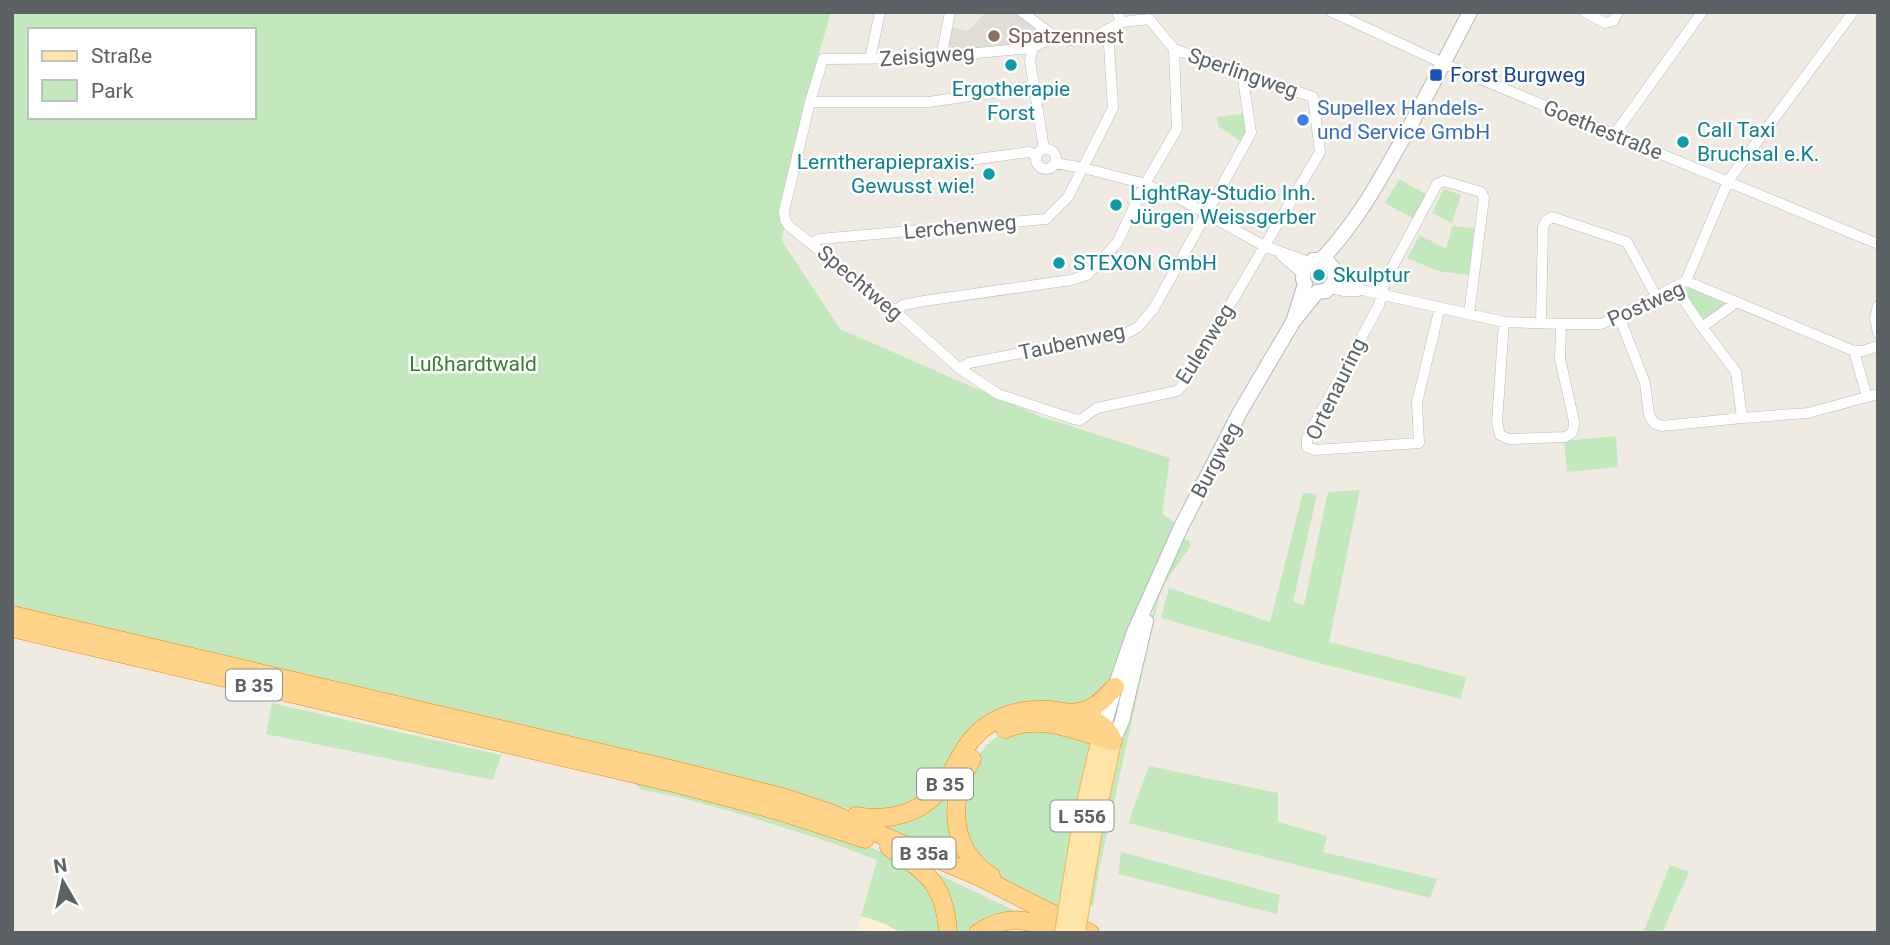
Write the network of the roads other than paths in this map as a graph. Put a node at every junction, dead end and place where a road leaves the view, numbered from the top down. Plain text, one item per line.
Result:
1 (880, 12) edge
2 (950, 12) edge
3 (1022, 12) edge
4 (1332, 12) edge
5 (1470, 12) edge
6 (1585, 12) edge
7 (1618, 12) edge
8 (1702, 12) edge
9 (1853, 12) edge
10 (1151, 15) edge
11 (1344, 15) edge
12 (1120, 17) edge
13 (1108, 29) junction
14 (1054, 36) junction
15 (1033, 48) junction
16 (1174, 49) junction
17 (941, 58) junction
18 (823, 59) joint
19 (870, 59) junction
20 (1444, 64) junction
21 (1242, 72) junction
22 (1033, 84) junction
23 (810, 102) junction
24 (1614, 135) junction
25 (1040, 152) junction
26 (1055, 163) junction
27 (795, 164) junction
28 (1084, 168) junction
29 (1728, 181) junction
30 (1145, 184) junction
31 (1207, 214) junction
32 (812, 243) junction
33 (1878, 244) edge
34 (1265, 246) junction
35 (1319, 275) junction
36 (1686, 281) junction
37 (1675, 287) junction
38 (1382, 294) junction
39 (1656, 296) junction
40 (1737, 302) junction
41 (1878, 306) edge
42 (1440, 307) junction
43 (895, 311) junction
44 (1469, 314) junction
45 (1619, 316) junction
46 (1504, 322) junction
47 (1541, 323) junction
48 (1561, 324) junction
49 (1702, 327) junction
50 (1878, 333) edge
51 (1878, 346) edge
52 (1854, 351) junction
53 (960, 369) junction
54 (1872, 395) edge
55 (1742, 418) junction
56 (1080, 420) joint
57 (1148, 602) junction
58 (12, 615) edge
59 (12, 628) edge
60 (1115, 687) junction
61 (1071, 714) junction
62 (1106, 735) junction
63 (830, 813) junction
64 (889, 847) junction
65 (1018, 895) junction
66 (1067, 932) edge
67 (948, 933) edge
68 (978, 933) edge
69 (1090, 933) edge

1 - 19 street
2 - 17 street
3 - 14 street
4 - 11 street, Goethestraße
5 - 20 street, Burgweg
6 - 7 street
8 - 24 street
9 - 29 street
10 - 12 street
10 - 16 street, Sperlingweg
11 - 20 street, Goethestraße
12 - 13 street
13 - 14 street
13 - 28 street, Lerchenweg
14 - 15 street, Zeisigweg
15 - 17 street, Zeisigweg
15 - 22 street
16 - 21 street, Sperlingweg
16 - 30 street
17 - 19 street, Zeisigweg
18 - 19 street, Zeisigweg
18 - 23 street, Spechtweg
20 - 24 street, Goethestraße
20 - 35 street, Burgweg
21 - 31 street, Taubenweg
21 - 34 street, Sperlingweg
22 - 23 street
22 - 25 street
23 - 27 street, Spechtweg
24 - 29 street, Goethestraße
25 - 26 street
25 - 26 street
25 - 27 street
26 - 28 street, Postweg
27 - 32 street, Spechtweg
28 - 30 street, Postweg
28 - 32 street, Lerchenweg
29 - 33 street, Goethestraße
29 - 36 street
30 - 31 street, Postweg
30 - 43 street
31 - 34 street, Postweg
31 - 53 street, Taubenweg
32 - 43 street, Spechtweg
34 - 35 street, Postweg
34 - 56 street, Eulenweg
35 - 38 street, Postweg
35 - 57 street, Burgweg
36 - 37 street, Postweg
36 - 40 street, Postweg
37 - 39 street, Postweg
37 - 49 street
38 - 42 street, Postweg
38 - 42 street, Ortenauring
38 - 44 street
39 - 45 street, Postweg
39 - 47 street
40 - 49 street
40 - 52 street, Postweg
41 - 50 street
42 - 44 street, Postweg
43 - 53 street, Spechtweg
44 - 46 street, Postweg
45 - 48 street, Postweg
45 - 55 street
46 - 47 street, Postweg
46 - 48 street
47 - 48 street, Postweg
49 - 55 street
51 - 52 street
52 - 54 street
53 - 56 street, Spechtweg
54 - 55 street
57 - 60 street, Burgweg
57 - 62 street, Burgweg
58 - 63 highway, B 35
59 - 64 highway, B 35
60 - 61 highway
60 - 62 street, Burgweg
61 - 62 highway, B 35
61 - 63 highway, B 35
62 - 65 highway
62 - 66 main road, L 556, bridge
63 - 65 highway, B 35a
64 - 66 highway, B 35a
64 - 67 highway, B 35
65 - 69 highway, B 35a
66 - 68 highway

